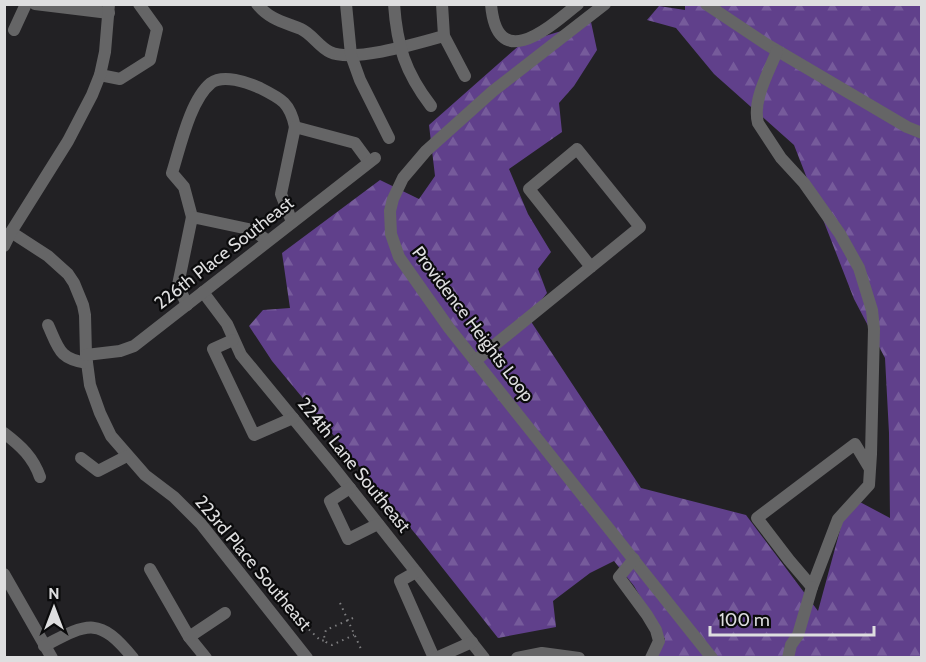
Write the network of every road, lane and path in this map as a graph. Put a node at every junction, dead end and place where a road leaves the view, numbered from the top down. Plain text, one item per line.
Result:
1 (26, 4) edge
2 (35, 4) edge
3 (139, 4) edge
4 (257, 4) edge
5 (346, 4) edge
6 (394, 4) edge
7 (442, 4) edge
8 (491, 4) edge
9 (578, 4) edge
10 (605, 4) edge
11 (706, 4) edge
12 (109, 9) edge
13 (14, 30) dead end
14 (444, 36) junction
15 (399, 48) junction
16 (777, 51) junction
17 (351, 55) junction
18 (100, 75) junction
19 (465, 76) dead end
20 (431, 106) dead end
21 (295, 127) junction
22 (921, 133) edge
23 (389, 138) dead end
24 (192, 217) junction
25 (292, 222) junction
26 (10, 232) junction
27 (268, 241) junction
28 (4, 246) edge
29 (591, 267) junction
30 (203, 292) junction
31 (187, 305) junction
32 (48, 325) dead end
33 (233, 340) junction
34 (86, 359) junction
35 (475, 361) junction
36 (292, 418) junction
37 (4, 433) edge
38 (127, 456) junction
39 (81, 458) dead end
40 (870, 469) junction
41 (40, 477) dead end
42 (350, 488) junction
43 (378, 524) junction
44 (634, 560) junction
45 (150, 569) dead end
46 (416, 572) junction
47 (4, 574) edge
48 (812, 587) junction
49 (260, 599) junction
50 (340, 603) dead end
51 (225, 613) dead end
52 (353, 618) dead end
53 (348, 621) junction
54 (354, 635) junction
55 (189, 637) junction
56 (325, 640) junction
57 (472, 642) junction
58 (44, 646) junction
59 (361, 649) dead end
60 (52, 657) edge
61 (133, 657) edge
62 (207, 657) edge
63 (307, 657) edge
64 (435, 657) edge
65 (484, 657) edge
66 (517, 657) edge
67 (579, 657) edge
68 (651, 657) edge
69 (712, 657) edge
70 (788, 657) edge

1 - 13 street
2 - 12 street
3 - 18 street
4 - 17 street
5 - 17 street
6 - 15 street
7 - 14 street
8 - 9 street
10 - 35 street, Providence Heights Loop
11 - 16 street
12 - 18 street
14 - 15 street
14 - 19 street
15 - 17 street
15 - 20 street
16 - 22 street
16 - 40 street
17 - 23 street
18 - 26 street
21 - 24 street
21 - 25 street
21 - 25 street, 226th Place Southeast
24 - 27 street
24 - 31 street
25 - 27 street, 226th Place Southeast
26 - 28 street
26 - 34 street, 223rd Place Southeast
27 - 30 street, 226th Place Southeast
29 - 29 street
29 - 35 street
30 - 31 street, 226th Place Southeast
30 - 33 street, 224th Lane Southeast
31 - 34 street, 226th Place Southeast
32 - 34 street
33 - 36 street, 224th Lane Southeast
33 - 36 street
34 - 38 street, 223rd Place Southeast
35 - 44 street, Providence Heights Loop
36 - 42 street, 224th Lane Southeast
37 - 41 street
38 - 39 street
38 - 49 street, 223rd Place Southeast
40 - 48 street
40 - 48 street
42 - 43 street, 224th Lane Southeast
42 - 43 street
43 - 46 street, 224th Lane Southeast
44 - 68 street
44 - 69 street, Providence Heights Loop
45 - 55 street
46 - 57 street, 224th Lane Southeast
46 - 64 street
47 - 58 street
48 - 70 street
49 - 56 path
49 - 63 street, 223rd Place Southeast
50 - 53 path
51 - 55 street
52 - 53 path
53 - 54 path
53 - 56 path
54 - 56 path
54 - 59 path
55 - 62 street
57 - 64 street
57 - 65 street, 224th Lane Southeast
58 - 60 street
58 - 61 street
66 - 67 street

